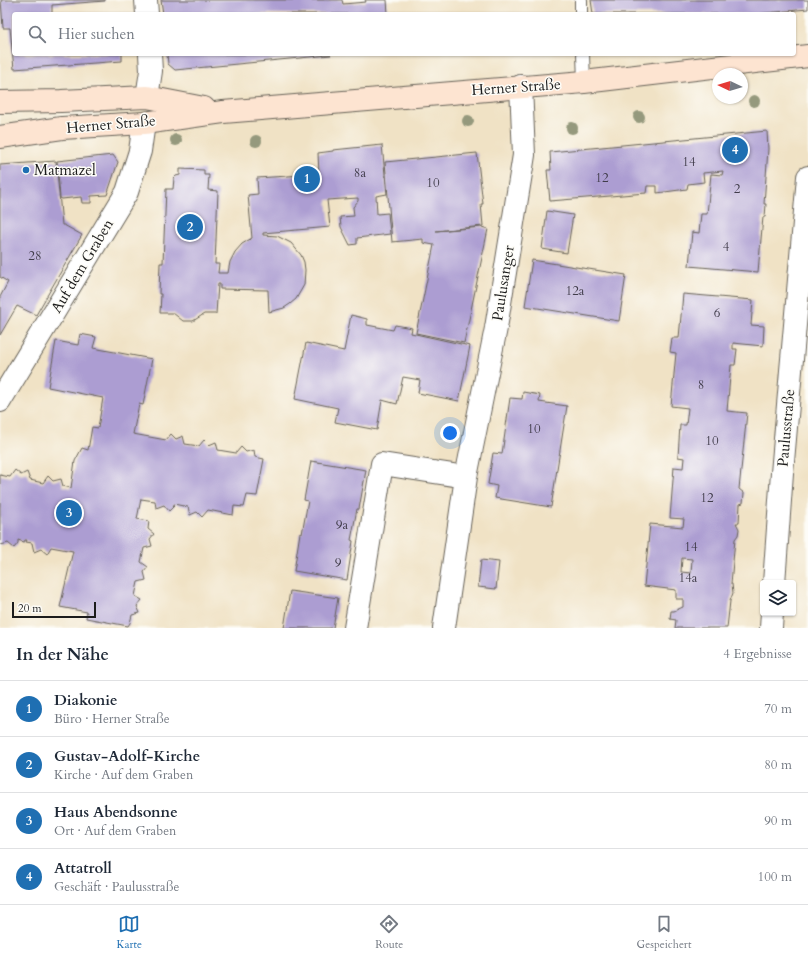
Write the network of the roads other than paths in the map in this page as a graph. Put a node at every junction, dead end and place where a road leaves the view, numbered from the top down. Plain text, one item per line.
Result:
1 (146, 0) edge
2 (581, 0) edge
3 (147, 12) edge
4 (581, 12) edge
5 (150, 56) edge
6 (583, 56) edge
7 (808, 56) edge
8 (584, 82) junction
9 (521, 86) junction
10 (147, 97) junction
11 (0, 102) edge
12 (223, 112) junction
13 (144, 123) junction
14 (0, 137) edge
15 (808, 178) edge
16 (0, 401) edge
17 (466, 477) junction
18 (774, 580) edge
19 (772, 616) edge
20 (355, 628) edge
21 (444, 628) edge
22 (771, 628) edge

1 - 3 street
2 - 4 lane
5 - 10 street
6 - 8 lane
7 - 8 main road, Herner Straße
8 - 9 main road, Herner Straße
9 - 12 main road, Herner Straße
9 - 17 street, Paulusanger
10 - 11 main road, Herner Straße
10 - 12 main road, Herner Straße
12 - 13 main road, Herner Straße
13 - 14 main road, Herner Straße
13 - 16 street, Auf dem Graben
15 - 18 street, Paulusstraße
17 - 20 street
17 - 21 street, Paulusanger
19 - 22 street

